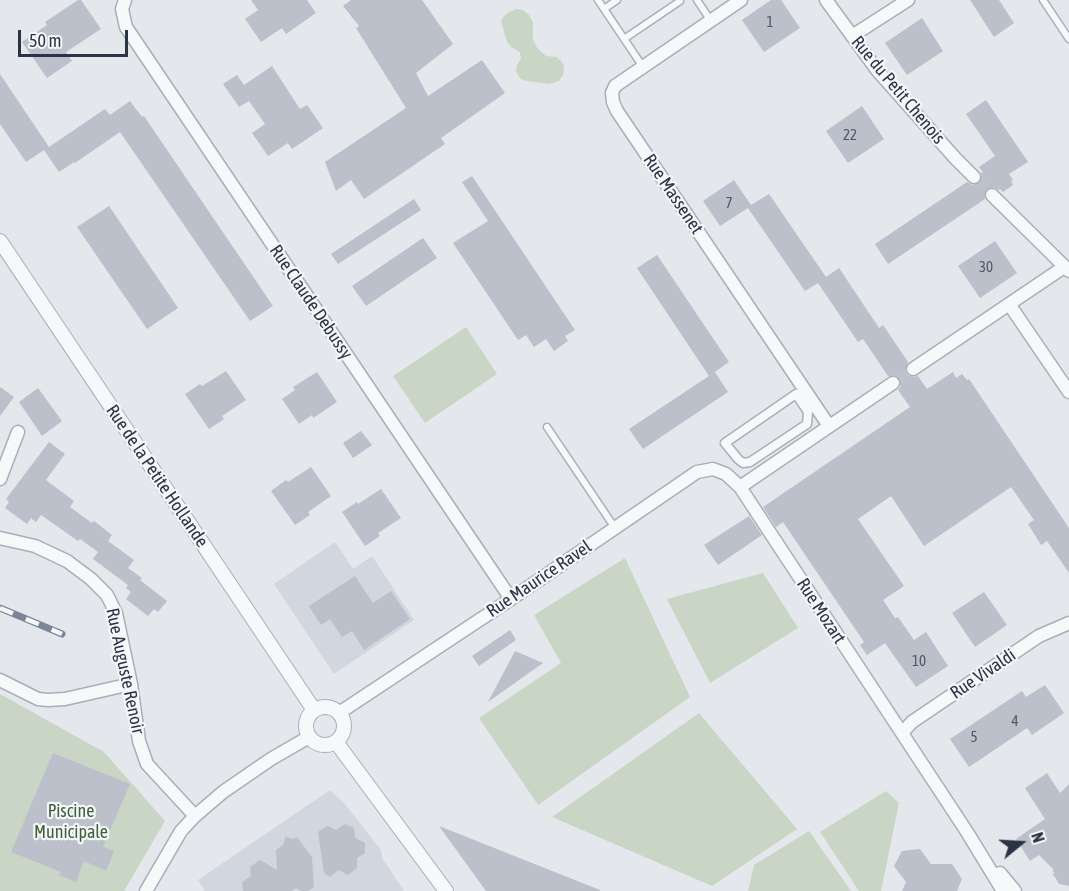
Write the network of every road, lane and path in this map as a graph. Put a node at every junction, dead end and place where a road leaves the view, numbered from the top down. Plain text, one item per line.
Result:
1 (125, 0) edge
2 (598, 0) edge
3 (617, 0) edge
4 (697, 0) edge
5 (741, 0) edge
6 (826, 0) edge
7 (908, 0) edge
8 (1043, 0) edge
9 (680, 1) edge
10 (604, 9) junction
11 (711, 21) junction
12 (852, 36) junction
13 (624, 39) junction
14 (1069, 39) edge
15 (643, 67) junction
16 (974, 177) tunnel mouth
17 (992, 195) tunnel mouth
18 (0, 241) edge
19 (1067, 269) edge
20 (1009, 304) junction
21 (913, 369) tunnel mouth
22 (893, 383) tunnel mouth
23 (1069, 392) edge
24 (829, 426) junction
25 (547, 427) dead end
26 (18, 432) dead end
27 (725, 443) joint
28 (0, 478) edge
29 (740, 487) junction
30 (615, 528) junction
31 (0, 538) edge
32 (511, 599) junction
33 (1069, 623) edge
34 (0, 680) edge
35 (131, 684) junction
36 (314, 710) junction
37 (339, 713) junction
38 (902, 733) junction
39 (309, 737) junction
40 (336, 742) junction
41 (195, 816) junction
42 (967, 832) junction
43 (146, 891) edge
44 (446, 891) edge
45 (1003, 891) edge
46 (1015, 891) edge

1 - 32 street, Rue Claude Debussy
2 - 10 lane
3 - 10 lane
4 - 11 lane
5 - 11 street, Rue Massenet
6 - 12 street, Rue du Petit Chenois
7 - 12 street
8 - 14 lane
9 - 13 lane
10 - 13 lane
11 - 15 street, Rue Massenet
12 - 16 street, Rue du Petit Chenois
13 - 15 lane
15 - 24 street, Rue Massenet
17 - 19 street
18 - 36 street, Rue de la Petite Hollande
19 - 20 street
20 - 21 street
20 - 23 street
22 - 24 street
24 - 29 street
25 - 30 lane
26 - 28 street
27 - 27 street
29 - 30 street, Rue Maurice Ravel
29 - 38 street, Rue Mozart
30 - 32 street, Rue Maurice Ravel
31 - 35 street, Rue Auguste Renoir
32 - 37 street, Rue Maurice Ravel
33 - 38 street, Rue Vivaldi
34 - 35 street
35 - 41 street, Rue Auguste Renoir
36 - 37 street
36 - 39 street
37 - 40 street
38 - 42 street, Rue Mozart
39 - 40 street
39 - 41 street
40 - 44 street
41 - 43 street
42 - 45 street, Rue Mozart
42 - 46 street

